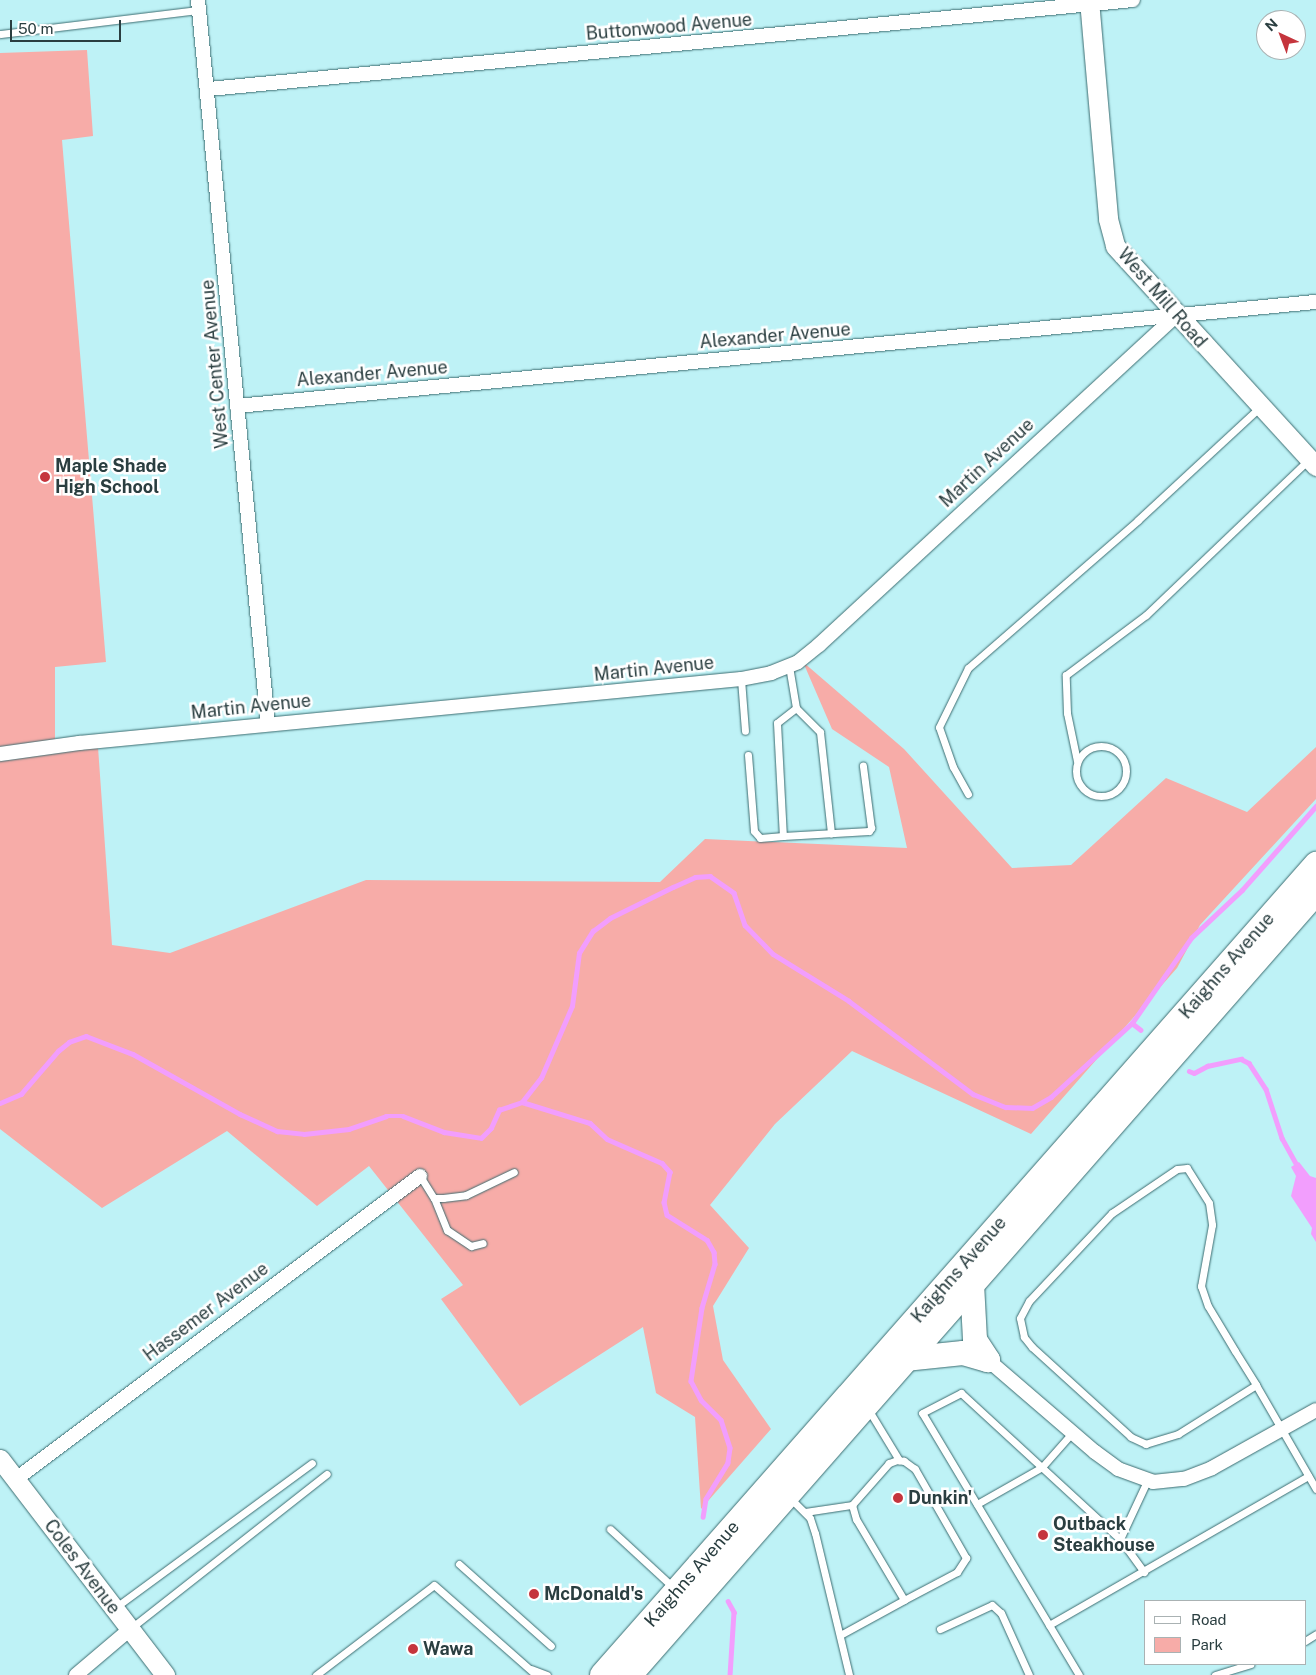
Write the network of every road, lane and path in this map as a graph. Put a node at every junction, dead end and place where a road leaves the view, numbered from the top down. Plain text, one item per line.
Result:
1 (1133, 0) edge
2 (1089, 2) edge
3 (198, 5) edge
4 (0, 34) edge
5 (209, 89) junction
6 (1316, 302) edge
7 (1176, 315) junction
8 (237, 406) junction
9 (1260, 406) junction
10 (1313, 462) edge
11 (789, 666) junction
12 (741, 679) junction
13 (796, 708) junction
14 (268, 724) junction
15 (744, 731) dead end
16 (0, 754) edge
17 (748, 756) dead end
18 (1077, 760) junction
19 (863, 766) dead end
20 (968, 794) dead end
21 (831, 833) junction
22 (783, 836) junction
23 (1316, 864) edge
24 (1316, 893) edge
25 (514, 1172) dead end
26 (420, 1176) joint
27 (434, 1198) junction
28 (483, 1242) dead end
29 (972, 1284) junction
30 (905, 1360) junction
31 (988, 1360) junction
32 (1256, 1385) junction
33 (865, 1404) junction
34 (1316, 1410) edge
35 (1282, 1430) junction
36 (1072, 1433) junction
37 (0, 1459) edge
38 (899, 1460) junction
39 (312, 1463) dead end
40 (1042, 1467) junction
41 (327, 1474) dead end
42 (1308, 1476) junction
43 (16, 1479) junction
44 (1147, 1481) junction
45 (1316, 1489) edge
46 (786, 1494) junction
47 (977, 1504) junction
48 (852, 1505) junction
49 (805, 1512) junction
50 (610, 1529) dead end
51 (1120, 1539) junction
52 (459, 1564) dead end
53 (1144, 1572) junction
54 (677, 1590) junction
55 (904, 1600) junction
56 (113, 1609) junction
57 (1049, 1625) junction
58 (940, 1629) dead end
59 (129, 1630) junction
60 (842, 1634) junction
61 (551, 1646) dead end
62 (1247, 1665) edge
63 (534, 1672) edge
64 (76, 1675) edge
65 (164, 1675) edge
66 (316, 1675) edge
67 (548, 1675) edge
68 (602, 1675) edge
69 (630, 1675) edge
70 (849, 1675) edge
71 (1029, 1675) edge
72 (1079, 1675) edge
73 (1215, 1675) edge

1 - 2 street, Buttonwood Avenue
2 - 5 street, Buttonwood Avenue
2 - 7 street, West Mill Road
3 - 4 lane
3 - 5 street, West Center Avenue
5 - 8 street, West Center Avenue
6 - 7 street, Alexander Avenue
7 - 8 street, Alexander Avenue
7 - 9 street, West Mill Road
7 - 11 street, Martin Avenue
8 - 14 street, West Center Avenue
9 - 10 street, West Mill Road
9 - 20 lane
10 - 18 lane
11 - 12 street, Martin Avenue
11 - 13 lane
12 - 14 street, Martin Avenue
12 - 15 lane
13 - 21 lane
13 - 22 lane
14 - 16 street, Martin Avenue
17 - 22 lane
18 - 18 lane
19 - 21 lane
21 - 22 lane
23 - 54 highway, Kaighns Avenue
24 - 29 highway, Kaighns Avenue
25 - 27 lane
26 - 27 lane
26 - 43 street, Hassemer Avenue
27 - 28 lane
29 - 30 highway, Kaighns Avenue
29 - 31 highway
30 - 31 highway
30 - 33 highway, Kaighns Avenue
31 - 36 street
32 - 32 lane
32 - 35 lane
33 - 38 lane
33 - 46 highway, Kaighns Avenue
34 - 35 street
35 - 42 lane
35 - 44 street
36 - 40 lane
36 - 44 street
37 - 43 street, Coles Avenue
38 - 48 lane
38 - 55 lane
39 - 56 lane
40 - 47 lane
40 - 47 lane
40 - 51 lane
41 - 59 lane
42 - 45 lane
42 - 53 lane
43 - 56 street, Coles Avenue
44 - 51 lane
46 - 49 lane
46 - 69 highway, Kaighns Avenue
47 - 57 lane
48 - 49 lane
48 - 55 lane
49 - 60 lane
50 - 54 lane
51 - 53 lane
52 - 61 lane
53 - 57 lane
54 - 68 highway, Kaighns Avenue
55 - 60 lane
56 - 59 street, Coles Avenue
57 - 72 lane
58 - 71 lane
59 - 64 street
59 - 65 street, Coles Avenue
60 - 70 lane
62 - 73 lane
63 - 66 lane
63 - 67 lane

